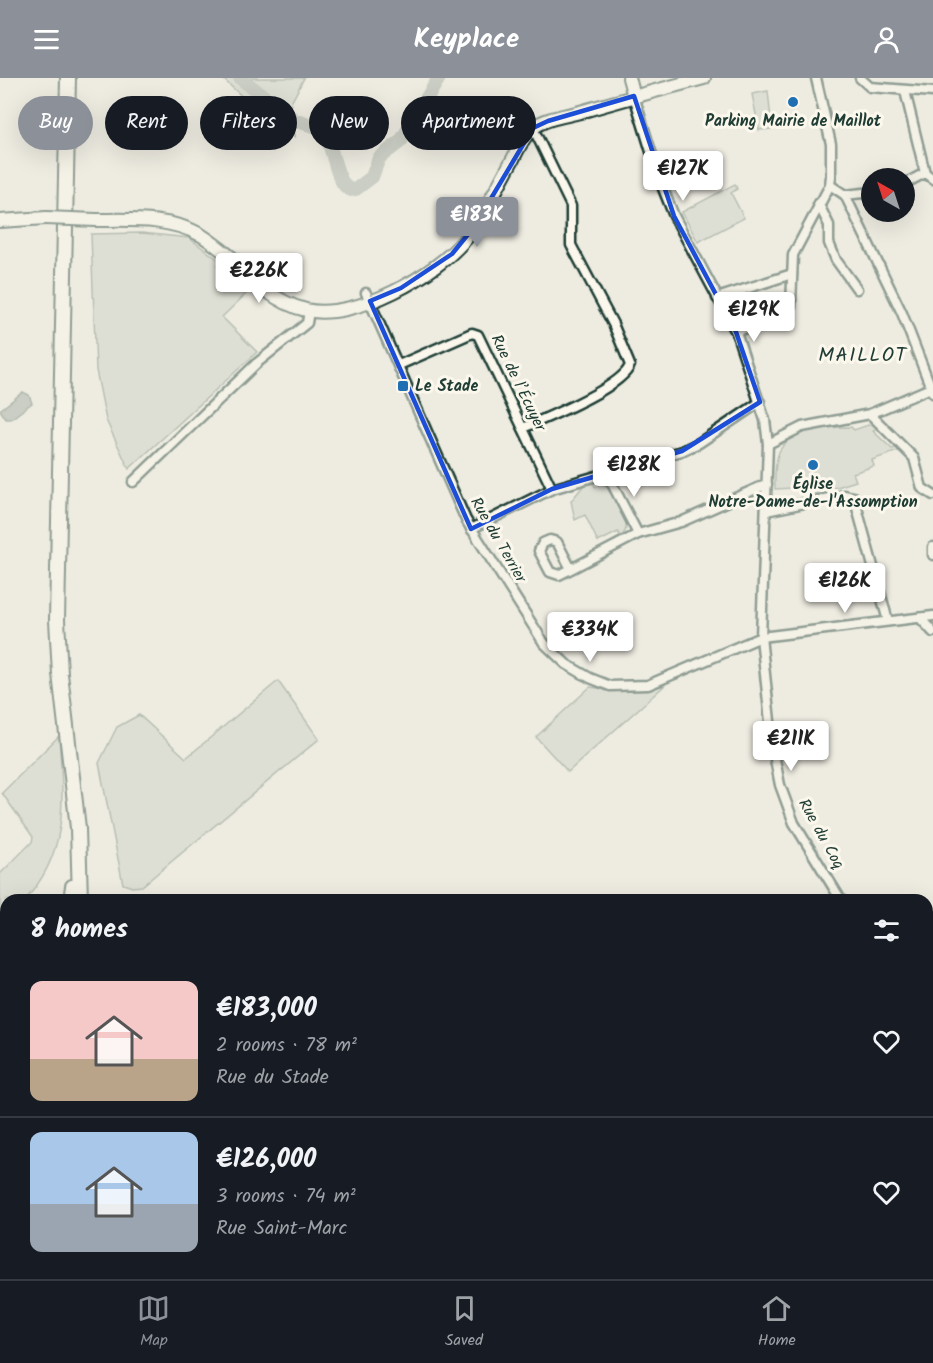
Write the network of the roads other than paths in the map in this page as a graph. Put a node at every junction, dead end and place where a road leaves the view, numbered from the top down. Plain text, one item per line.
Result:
1 (68, 78) edge
2 (629, 78) edge
3 (704, 78) edge
4 (816, 78) edge
5 (860, 78) edge
6 (688, 80) edge
7 (905, 91) junction
8 (933, 92) edge
9 (634, 96) junction
10 (536, 127) edge
11 (536, 138) edge
12 (519, 150) edge
13 (925, 173) junction
14 (915, 178) edge
15 (933, 179) edge
16 (830, 185) junction
17 (861, 193) edge
18 (845, 195) junction
19 (818, 203) junction
20 (0, 221) edge
21 (792, 274) junction
22 (856, 289) dead end
23 (368, 297) junction
24 (717, 298) junction
25 (310, 308) junction
26 (736, 332) junction
27 (399, 365) junction
28 (932, 390) edge
29 (760, 402) junction
30 (870, 414) junction
31 (523, 428) junction
32 (768, 444) junction
33 (608, 474) junction
34 (133, 482) dead end
35 (766, 484) junction
36 (552, 489) junction
37 (933, 495) edge
38 (766, 511) junction
39 (471, 529) junction
40 (638, 534) junction
41 (933, 547) edge
42 (933, 555) edge
43 (571, 569) dead end
44 (933, 616) edge
45 (920, 618) junction
46 (888, 621) junction
47 (933, 632) edge
48 (761, 638) junction
49 (76, 894) edge
50 (837, 894) edge

1 - 49 main road
2 - 9 street
3 - 6 street
4 - 16 street
5 - 7 street
6 - 9 street
7 - 8 street
7 - 13 street
9 - 10 street
9 - 24 street, Rue du Coq
11 - 31 street
12 - 23 street
13 - 14 street
13 - 15 street
16 - 18 street
16 - 19 street
17 - 18 street
18 - 28 street
19 - 21 street
19 - 22 street
20 - 25 street, bridge
21 - 24 street
21 - 26 street
23 - 25 street
23 - 27 street, Rue du Terrier
24 - 26 street, Rue du Coq
25 - 34 street
26 - 29 street, Rue du Coq
27 - 31 street, Rue de l’Écuyer
27 - 39 street, Rue du Terrier
28 - 30 street
29 - 32 street, Rue du Coq
29 - 33 street
30 - 32 street
30 - 37 street
31 - 36 street, Rue de l’Écuyer
32 - 35 street, Rue du Coq
33 - 36 street
33 - 40 street
35 - 38 street, Rue du Coq
35 - 40 street
36 - 39 street
38 - 46 street
38 - 48 street, Rue du Coq
39 - 48 street, Rue du Terrier
40 - 43 street
41 - 42 street
44 - 45 street, Rue du Terrier
45 - 46 street, Rue du Terrier
45 - 47 street
46 - 48 street, Rue du Terrier
48 - 50 street, Rue du Coq

